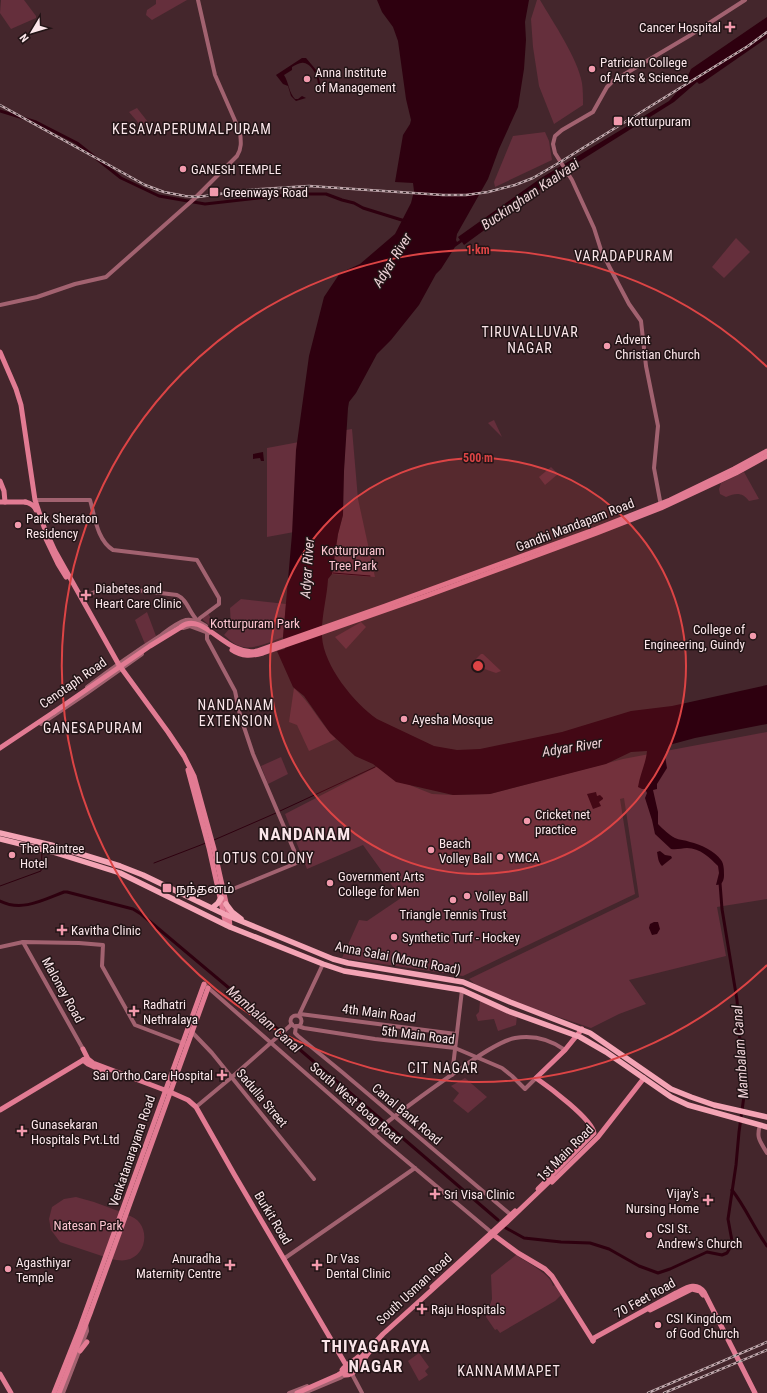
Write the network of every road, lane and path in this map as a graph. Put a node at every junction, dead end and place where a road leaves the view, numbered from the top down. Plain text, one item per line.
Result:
1 (198, 0) edge
2 (745, 0) edge
3 (0, 305) edge
4 (0, 352) edge
5 (0, 356) edge
6 (767, 451) edge
7 (767, 456) edge
8 (0, 481) edge
9 (33, 501) junction
10 (2, 502) edge
11 (25, 502) junction
12 (661, 506) junction
13 (72, 583) junction
14 (84, 597) dead end
15 (200, 625) junction
16 (209, 632) junction
17 (119, 668) junction
18 (36, 724) junction
19 (0, 749) edge
20 (0, 833) edge
21 (0, 839) edge
22 (50, 844) junction
23 (48, 851) junction
24 (222, 896) junction
25 (226, 904) junction
26 (212, 908) junction
27 (227, 915) junction
28 (246, 923) junction
29 (228, 926) junction
30 (23, 942) junction
31 (0, 947) edge
32 (323, 964) junction
33 (446, 980) junction
34 (206, 986) joint
35 (445, 987) junction
36 (462, 990) junction
37 (300, 1015) junction
38 (292, 1024) junction
39 (297, 1026) junction
40 (582, 1029) junction
41 (190, 1030) junction
42 (456, 1034) junction
43 (576, 1036) junction
44 (272, 1043) junction
45 (186, 1044) junction
46 (455, 1048) junction
47 (83, 1049) joint
48 (565, 1050) junction
49 (477, 1057) junction
50 (85, 1059) junction
51 (452, 1075) junction
52 (232, 1078) junction
53 (536, 1078) junction
54 (644, 1078) junction
55 (167, 1092) junction
56 (190, 1102) junction
57 (714, 1105) junction
58 (196, 1107) junction
59 (0, 1110) edge
60 (712, 1112) junction
61 (395, 1116) junction
62 (767, 1117) edge
63 (760, 1125) junction
64 (767, 1128) edge
65 (374, 1133) junction
66 (587, 1144) junction
67 (767, 1153) edge
68 (415, 1168) junction
69 (314, 1179) dead end
70 (511, 1214) junction
71 (492, 1234) junction
72 (284, 1258) junction
73 (85, 1332) junction
74 (593, 1341) junction
75 (87, 1342) dead end
76 (80, 1351) junction
77 (357, 1361) junction
78 (346, 1365) junction
79 (358, 1367) junction
80 (343, 1373) junction
81 (353, 1373) junction
82 (0, 1374) edge
83 (340, 1378) junction
84 (11, 1393) edge
85 (54, 1393) edge
86 (59, 1393) edge
87 (63, 1393) edge
88 (288, 1393) edge
89 (297, 1393) edge
90 (301, 1393) edge
91 (304, 1393) edge
92 (362, 1393) edge
93 (753, 1393) edge

1 - 3 street
2 - 12 street
4 - 9 main road
5 - 9 main road
6 - 12 main road, Gandhi Mandapam Road
7 - 12 main road, Gandhi Mandapam Road
8 - 10 main road
9 - 11 main road
9 - 13 main road
9 - 15 street
10 - 11 main road
11 - 13 main road
12 - 16 main road, Gandhi Mandapam Road
13 - 17 main road
14 - 15 street
15 - 16 main road, Gandhi Mandapam Road
15 - 17 street
15 - 18 main road, bridge
16 - 17 street
16 - 24 street
17 - 18 street, Cenotaph Road
17 - 18 street, Cenotaph Road
17 - 24 main road
18 - 19 main road, Cenotaph Road
20 - 22 main road, Anna Salai (Mount Road)
21 - 23 main road, Anna Salai (Mount Road)
22 - 23 main road
22 - 26 main road, Anna Salai (Mount Road)
23 - 29 main road, Anna Salai (Mount Road)
24 - 25 main road
24 - 26 main road
24 - 27 main road
25 - 27 main road
25 - 28 main road
26 - 27 main road, Anna Salai (Mount Road)
27 - 28 main road, Anna Salai (Mount Road)
27 - 29 main road
28 - 33 main road, Anna Salai (Mount Road)
29 - 32 main road, Anna Salai (Mount Road)
30 - 31 street
30 - 45 street
30 - 47 street, Maloney Road
32 - 35 main road, Anna Salai (Mount Road)
32 - 37 street
33 - 35 main road
33 - 40 main road, Anna Salai (Mount Road)
34 - 41 main road, Venkatanarayana Road
34 - 44 street, South West Boag Road
35 - 36 main road, Anna Salai (Mount Road)
36 - 42 street
36 - 43 main road, Anna Salai (Mount Road)
37 - 38 street
37 - 39 street
37 - 42 street, 4th Main Road
38 - 39 street
38 - 44 street
39 - 46 street, 5th Main Road
39 - 61 street, Canal Bank Road
40 - 43 main road
40 - 57 main road, Anna Salai (Mount Road)
41 - 45 main road, Venkatanarayana Road
41 - 52 street, Sadulla Street
42 - 46 street
43 - 48 main road
43 - 54 main road, Anna Salai (Mount Road)
44 - 52 street
44 - 65 street, South West Boag Road
45 - 55 main road, Venkatanarayana Road
46 - 49 street, 5th Main Road
46 - 51 street
47 - 50 main road, Maloney Road
48 - 49 street
48 - 53 main road
49 - 51 street
49 - 53 street, 5th Main Road
50 - 55 main road
50 - 59 main road
51 - 61 street
52 - 58 street
52 - 69 street, Sadulla Street
53 - 66 main road
54 - 60 main road, Anna Salai (Mount Road)
54 - 66 main road, 1st Main Road
55 - 56 main road
55 - 56 main road, Burkit Road
55 - 73 main road, Venkatanarayana Road
55 - 73 main road, Venkatanarayana Road
56 - 58 main road, Burkit Road
57 - 60 main road
57 - 62 main road, Anna Salai (Mount Road)
58 - 72 main road, Burkit Road
60 - 63 main road, Anna Salai (Mount Road)
61 - 65 street
61 - 70 street, Canal Bank Road
63 - 64 main road
63 - 67 street
65 - 68 street, South West Boag Road
66 - 70 main road
66 - 71 main road, 1st Main Road
66 - 77 main road, bridge
68 - 71 street, South West Boag Road
68 - 72 street
70 - 71 main road
71 - 74 main road
71 - 77 main road, South Usman Road
71 - 79 main road, South Usman Road
72 - 78 main road, Burkit Road
73 - 76 street
73 - 85 main road, Venkatanarayana Road
73 - 86 main road, Venkatanarayana Road
74 - 93 main road
74 - 93 main road, 70 Feet Road
75 - 76 main road
76 - 87 street
77 - 78 main road, South Usman Road
77 - 79 main road
77 - 80 main road, South Usman Road, bridge
78 - 80 main road, South Usman Road
79 - 81 main road, South Usman Road
80 - 81 main road, South Usman Road
80 - 83 street, South Usman Road
80 - 88 street, South Usman Road
80 - 89 main road, South Usman Road, bridge
81 - 92 street
82 - 84 main road
83 - 90 main road, bridge
83 - 91 street, South Usman Road

